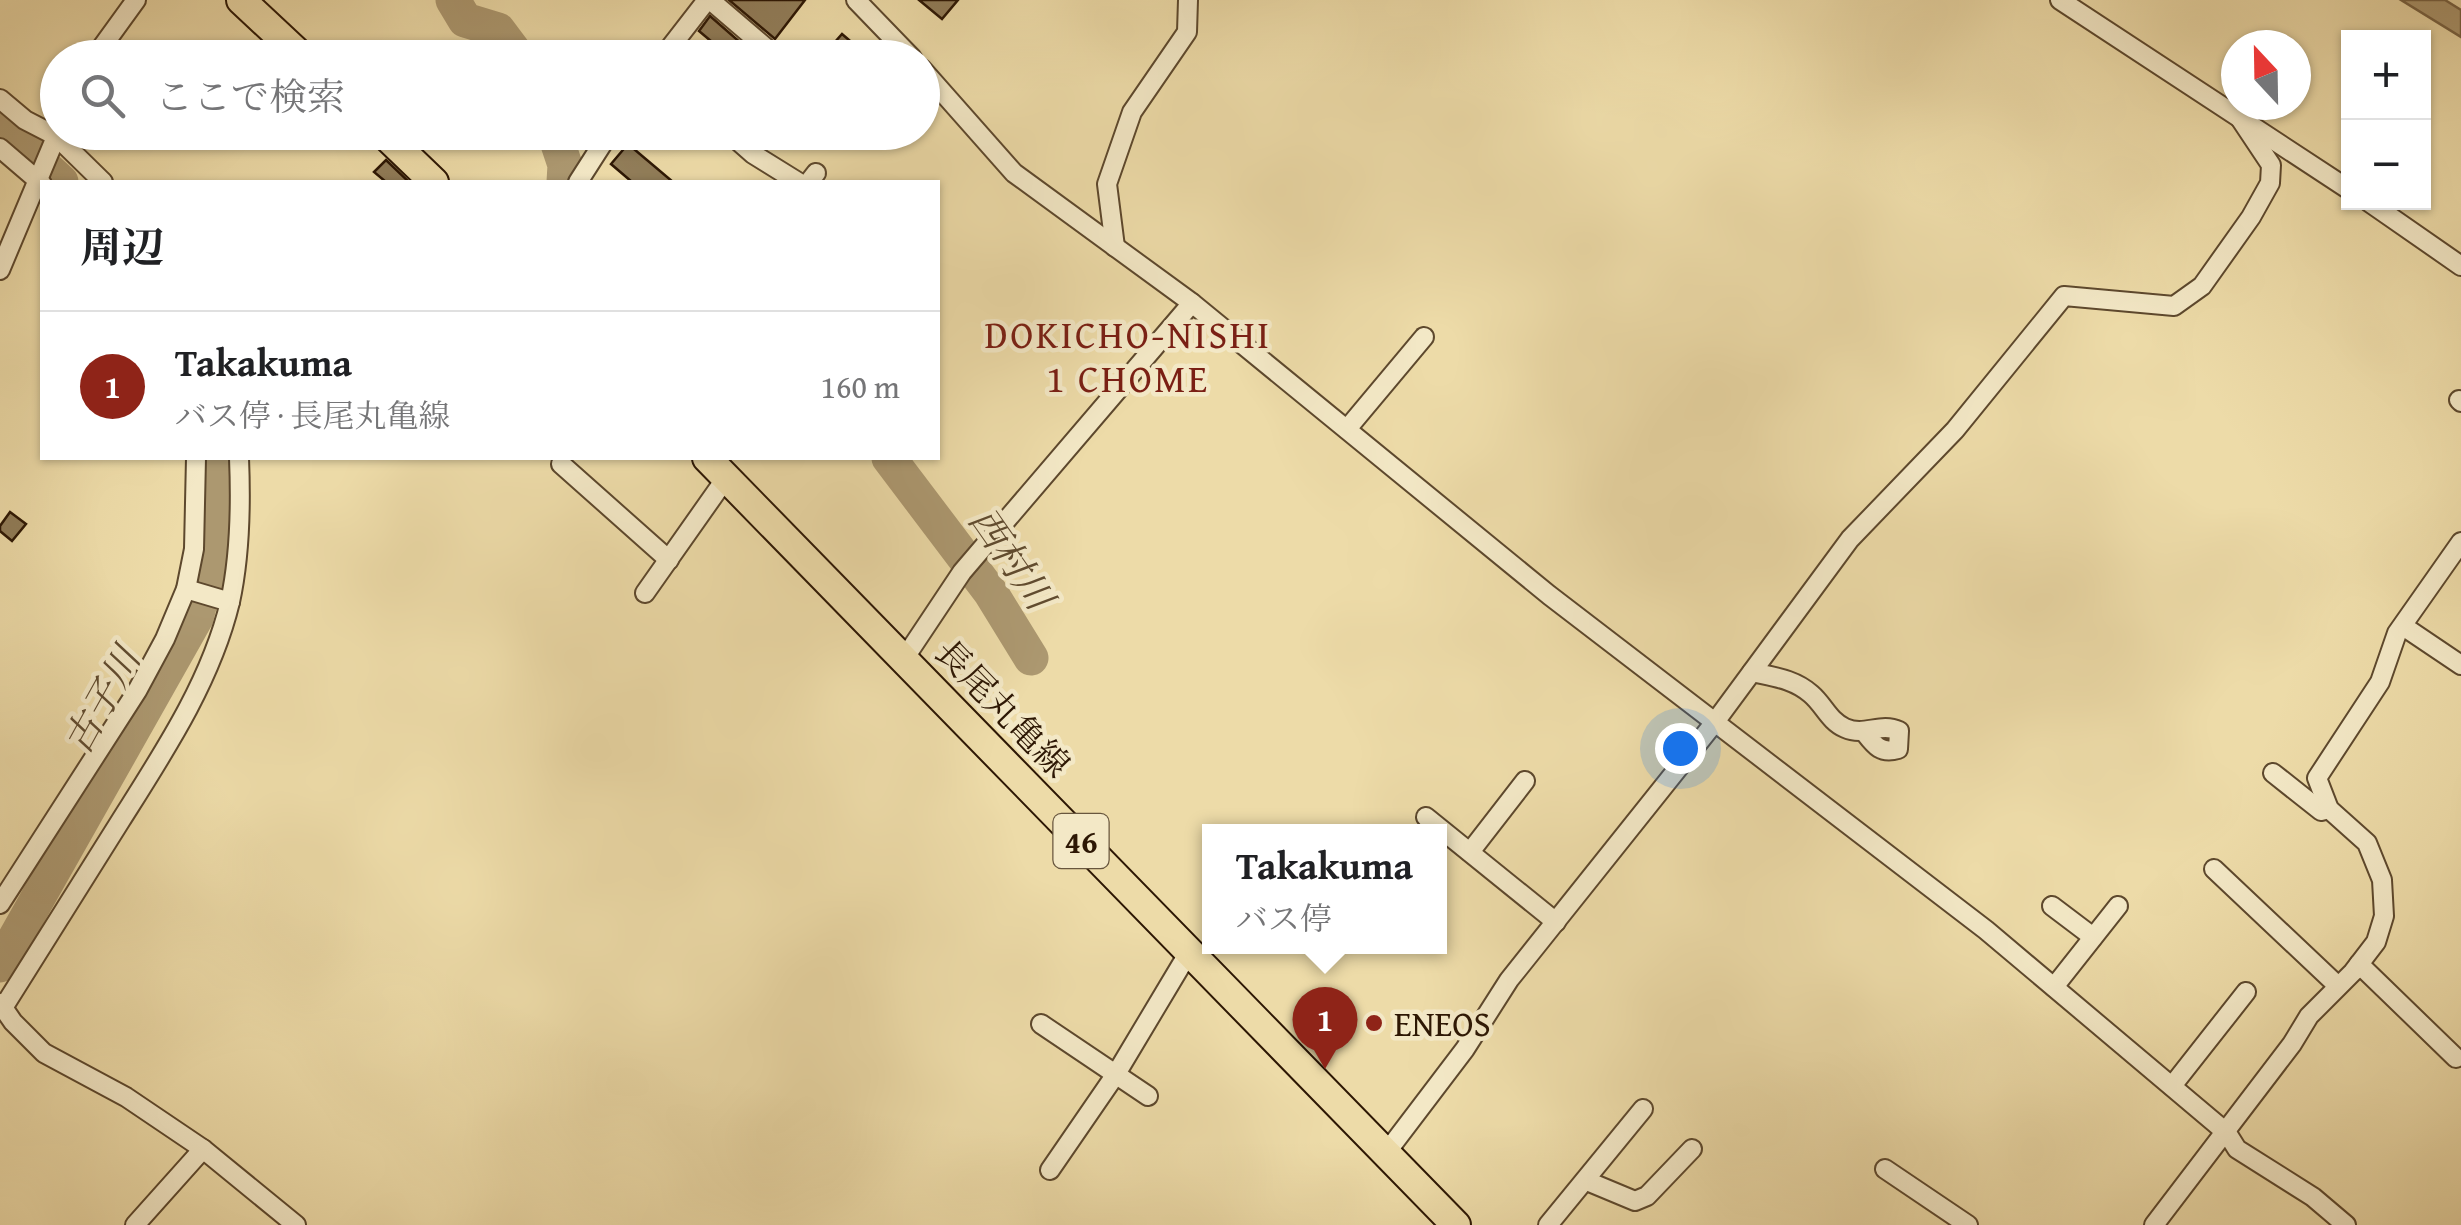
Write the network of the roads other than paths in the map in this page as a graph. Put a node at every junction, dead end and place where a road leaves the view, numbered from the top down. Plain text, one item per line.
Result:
1 (136, 0) edge
2 (242, 0) edge
3 (708, 0) edge
4 (856, 0) edge
5 (1188, 0) edge
6 (2060, 0) edge
7 (107, 40) edge
8 (285, 40) edge
9 (676, 40) edge
10 (756, 40) edge
11 (895, 40) edge
12 (940, 90) edge
13 (0, 100) edge
14 (2221, 107) edge
15 (2240, 120) joint
16 (40, 128) edge
17 (0, 148) edge
18 (51, 150) edge
19 (70, 150) edge
20 (401, 150) edge
21 (598, 150) edge
22 (748, 150) edge
23 (40, 179) edge
24 (101, 180) edge
25 (432, 180) edge
26 (579, 180) edge
27 (795, 180) edge
28 (2341, 185) edge
29 (2380, 210) edge
30 (1116, 247) junction
31 (2461, 266) edge
32 (0, 270) edge
33 (1192, 304) junction
34 (1424, 337) dead end
35 (1347, 430) junction
36 (196, 460) edge
37 (239, 460) edge
38 (561, 464) dead end
39 (716, 468) edge
40 (2461, 542) edge
41 (669, 560) junction
42 (186, 589) junction
43 (646, 593) dead end
44 (226, 601) junction
45 (2402, 626) junction
46 (904, 659) junction
47 (2461, 665) edge
48 (1752, 672) junction
49 (1715, 722) junction
50 (1865, 733) dead end
51 (2272, 773) dead end
52 (1524, 781) dead end
53 (2329, 809) junction
54 (1426, 817) dead end
55 (1435, 824) edge
56 (1447, 834) edge
57 (1470, 852) junction
58 (2214, 870) dead end
59 (0, 904) edge
60 (2052, 906) dead end
61 (2118, 906) dead end
62 (1556, 922) junction
63 (2094, 937) junction
64 (1189, 952) junction
65 (2360, 964) junction
66 (2338, 986) junction
67 (2054, 987) junction
68 (2246, 992) dead end
69 (1, 1005) edge
70 (1042, 1024) dead end
71 (2456, 1058) dead end
72 (1116, 1074) junction
73 (2172, 1086) junction
74 (1148, 1096) dead end
75 (1644, 1110) dead end
76 (2227, 1132) junction
77 (202, 1149) junction
78 (1692, 1149) dead end
79 (1386, 1153) junction
80 (1885, 1169) dead end
81 (1050, 1170) dead end
82 (1587, 1180) junction
83 (135, 1225) edge
84 (296, 1225) edge
85 (1456, 1225) edge
86 (1548, 1225) edge
87 (1968, 1225) edge
88 (2154, 1225) edge
89 (2346, 1225) edge

1 - 7 street
2 - 8 main road
3 - 9 street
3 - 10 street
4 - 11 street
5 - 30 street
6 - 14 street
12 - 30 street
13 - 16 street
15 - 28 street
15 - 48 street
17 - 23 street
18 - 23 street
19 - 24 street
20 - 25 main road
21 - 26 street
22 - 27 street
23 - 32 street
29 - 31 street
30 - 33 street
33 - 35 street
33 - 46 street
34 - 35 street
35 - 49 street
36 - 42 street
37 - 44 street
38 - 41 street
39 - 41 street
39 - 46 main road, 長尾丸亀線 / 46
40 - 45 street
41 - 43 street
42 - 44 street
42 - 59 street
44 - 69 street
45 - 47 street
45 - 53 street
46 - 64 main road, 長尾丸亀線 / 46
48 - 49 street
48 - 50 street
49 - 62 street
49 - 67 street
51 - 53 street
52 - 57 street
53 - 65 street
54 - 55 street
56 - 57 street
57 - 62 street
58 - 66 street
60 - 63 street
61 - 63 street
62 - 79 street
63 - 67 street
64 - 72 street
64 - 79 main road, 長尾丸亀線 / 46
65 - 66 street
65 - 71 street
66 - 76 street
67 - 73 street
68 - 73 street
69 - 77 street
70 - 72 street
72 - 74 street
72 - 81 street
73 - 76 street
75 - 82 street
76 - 88 street
76 - 89 street
77 - 83 street
77 - 84 street
78 - 82 street
79 - 85 main road, 長尾丸亀線 / 46
80 - 87 street
82 - 86 street

